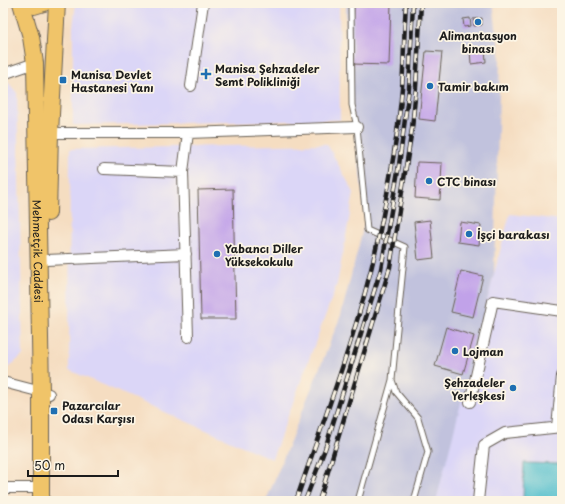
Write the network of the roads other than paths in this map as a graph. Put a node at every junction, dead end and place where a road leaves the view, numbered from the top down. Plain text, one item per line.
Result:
1 (21, 3) edge
2 (25, 3) edge
3 (44, 3) edge
4 (57, 3) edge
5 (203, 3) edge
6 (351, 3) edge
7 (35, 63) junction
8 (3, 74) edge
9 (191, 86) dead end
10 (357, 127) junction
11 (188, 133) junction
12 (50, 134) junction
13 (104, 169) dead end
14 (183, 172) junction
15 (186, 254) junction
16 (46, 260) junction
17 (562, 311) edge
18 (188, 337) dead end
19 (562, 376) edge
20 (392, 380) junction
21 (3, 382) edge
22 (45, 393) junction
23 (470, 402) dead end
24 (559, 427) edge
25 (3, 488) edge
26 (43, 497) edge
27 (358, 501) edge
28 (414, 501) edge
29 (478, 501) edge

1 - 7 main road, Mehmetçik Caddesi
2 - 3 main road
4 - 12 main road, Mehmetçik Caddesi
5 - 9 street
6 - 10 lane
7 - 8 street
7 - 22 main road, Mehmetçik Caddesi
10 - 11 street
10 - 20 lane
11 - 12 street
11 - 14 street
12 - 16 main road, Mehmetçik Caddesi
13 - 14 street
14 - 15 street
15 - 16 street
15 - 18 street
16 - 22 main road, Mehmetçik Caddesi
17 - 23 street
19 - 24 street
20 - 27 lane
20 - 28 lane
21 - 22 street
22 - 26 main road, Mehmetçik Caddesi
24 - 29 street
25 - 26 street

